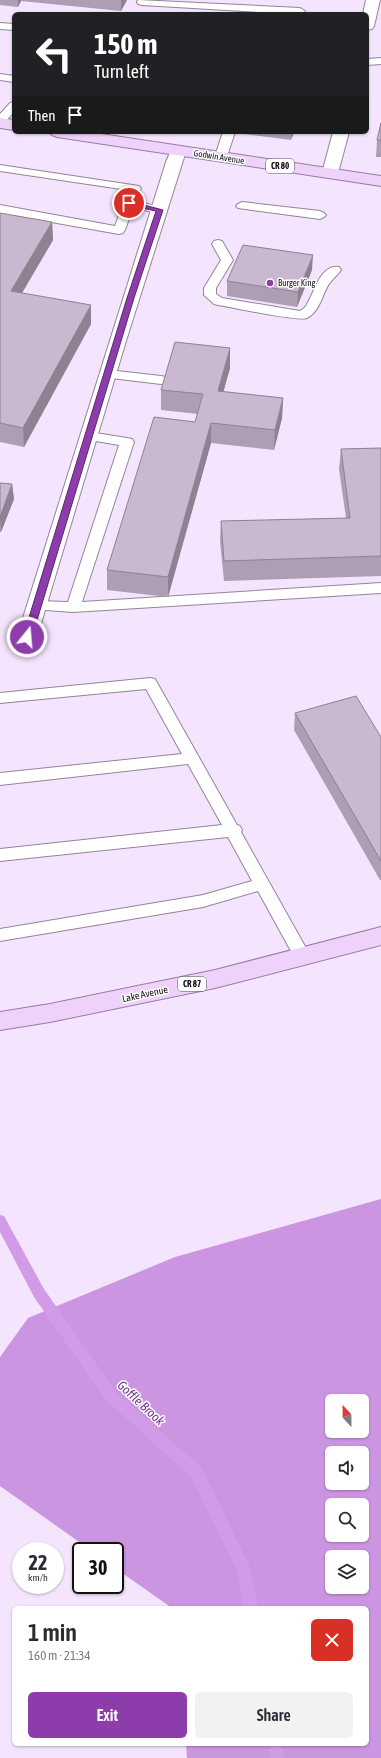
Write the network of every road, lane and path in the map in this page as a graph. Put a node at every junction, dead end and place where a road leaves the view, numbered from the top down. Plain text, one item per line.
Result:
1 (374, 0) edge
2 (143, 1) edge
3 (138, 12) edge
4 (300, 12) edge
5 (369, 19) edge
6 (0, 26) edge
7 (12, 27) edge
8 (381, 61) edge
9 (369, 62) edge
10 (0, 77) edge
11 (12, 80) edge
12 (12, 107) edge
13 (0, 122) edge
14 (12, 125) edge
15 (70, 134) edge
16 (228, 134) edge
17 (340, 134) edge
18 (178, 150) junction
19 (221, 156) junction
20 (0, 168) edge
21 (330, 173) junction
22 (381, 181) edge
23 (129, 203) junction
24 (242, 206) dead end
25 (0, 209) edge
26 (160, 210) junction
27 (320, 215) dead end
28 (218, 244) dead end
29 (335, 270) dead end
30 (108, 374) junction
31 (162, 380) edge
32 (88, 436) junction
33 (381, 588) edge
34 (37, 606) junction
35 (73, 607) junction
36 (27, 637) dead end
37 (0, 698) edge
38 (192, 758) junction
39 (0, 779) edge
40 (234, 830) junction
41 (0, 855) edge
42 (263, 884) junction
43 (0, 935) edge
44 (381, 936) edge
45 (302, 956) junction
46 (0, 1021) edge

1 - 5 street
2 - 3 lane
2 - 4 lane
6 - 7 lane
8 - 9 lane
10 - 11 lane
12 - 13 lane
13 - 14 main road
15 - 18 main road, Godwin Avenue / CR 80
16 - 19 lane
17 - 21 street
18 - 19 main road, Godwin Avenue / CR 80
18 - 26 street
19 - 21 main road, Godwin Avenue / CR 80
20 - 23 lane
21 - 22 main road, Godwin Avenue / CR 80
23 - 25 lane
23 - 26 lane
24 - 27 lane
26 - 30 street
28 - 29 lane
30 - 31 lane
30 - 32 street
32 - 34 street
32 - 35 lane
33 - 35 lane
34 - 35 lane
34 - 36 street
37 - 38 lane
38 - 39 lane
38 - 40 lane
40 - 41 lane
40 - 42 lane
42 - 43 lane
42 - 45 lane
44 - 45 main road, Lake Avenue / CR 87
45 - 46 main road, Lake Avenue / CR 87

